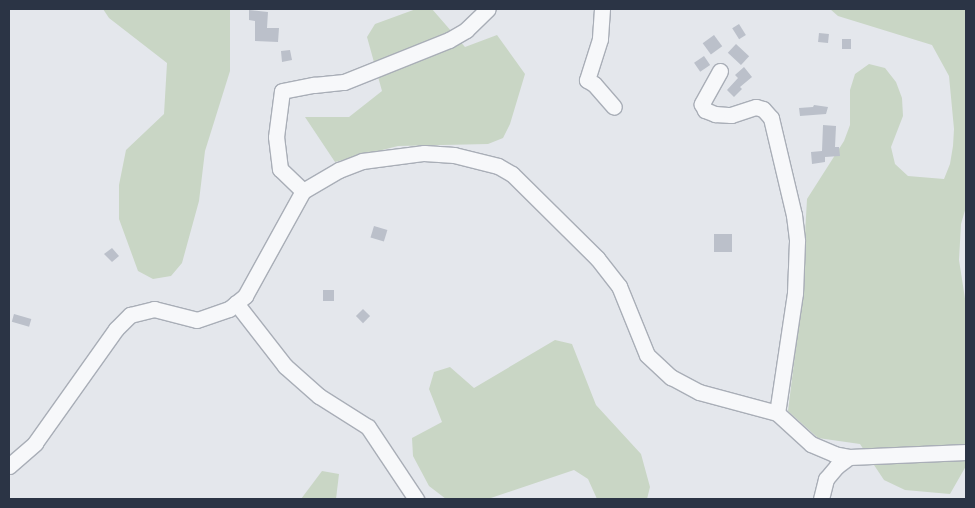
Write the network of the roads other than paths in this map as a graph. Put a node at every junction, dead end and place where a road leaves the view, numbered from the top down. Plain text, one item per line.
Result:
1 (488, 9) edge
2 (602, 9) edge
3 (720, 71) dead end
4 (614, 107) dead end
5 (304, 191) junction
6 (236, 303) junction
7 (777, 414) junction
8 (966, 452) edge
9 (849, 457) junction
10 (9, 466) edge
11 (416, 499) edge
12 (821, 499) edge

1 - 5 street
2 - 4 street
3 - 7 street
5 - 6 street
5 - 7 street
6 - 10 street
6 - 11 street
7 - 9 street
8 - 9 street
9 - 12 street

